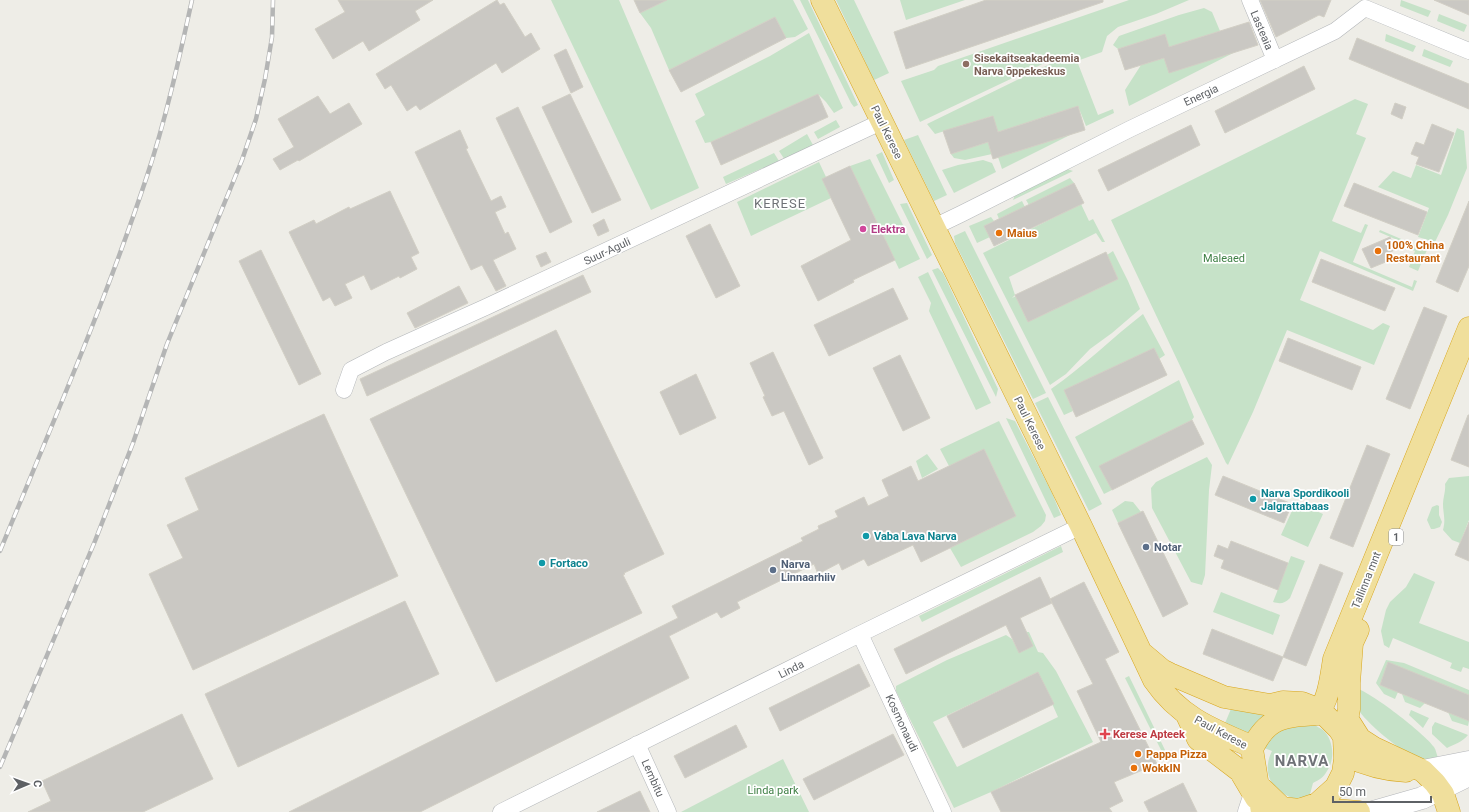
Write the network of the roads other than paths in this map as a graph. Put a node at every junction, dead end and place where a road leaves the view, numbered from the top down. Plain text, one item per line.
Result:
1 (822, 0) edge
2 (1250, 0) edge
3 (1366, 4) edge
4 (1469, 51) edge
5 (1275, 60) junction
6 (882, 122) junction
7 (934, 227) junction
8 (1469, 328) edge
9 (1469, 359) edge
10 (344, 390) dead end
11 (1081, 526) junction
12 (860, 634) junction
13 (1142, 653) junction
14 (1334, 659) junction
15 (1283, 702) junction
16 (1186, 713) junction
17 (1334, 726) junction
18 (637, 744) junction
19 (1252, 749) junction
20 (1469, 762) edge
21 (1423, 771) junction
22 (1469, 775) edge
23 (1439, 789) junction
24 (1257, 802) edge
25 (1314, 807) edge
26 (502, 812) edge
27 (668, 812) edge
28 (943, 812) edge
29 (1358, 812) edge
30 (1373, 812) edge
31 (1449, 812) edge

1 - 6 highway, Paul Kerese
2 - 5 street, Lasteaia
3 - 4 street, Energia
3 - 5 street, Energia
5 - 7 street, Energia
6 - 7 highway, Paul Kerese
6 - 10 street, Suur-Aguli
7 - 11 highway, Paul Kerese
8 - 14 highway, Tallinna mnt / 1
9 - 17 highway, Tallinna mnt / 1
11 - 12 street, Linda
11 - 13 highway, Paul Kerese
12 - 18 street, Linda
12 - 28 street, Kosmonaudi
13 - 15 highway
13 - 16 highway, Paul Kerese
14 - 15 highway, 1
14 - 17 highway, Tallinna mnt / 1
15 - 17 highway
16 - 19 highway, Paul Kerese
16 - 24 highway
17 - 19 highway
17 - 21 highway
17 - 21 highway
17 - 25 highway, 1
18 - 26 street, Linda
18 - 27 street, Lembitu
19 - 24 highway, Paul Kerese
20 - 21 main road
21 - 23 highway
22 - 23 main road
23 - 30 main road
23 - 31 highway
24 - 25 highway
25 - 29 highway

